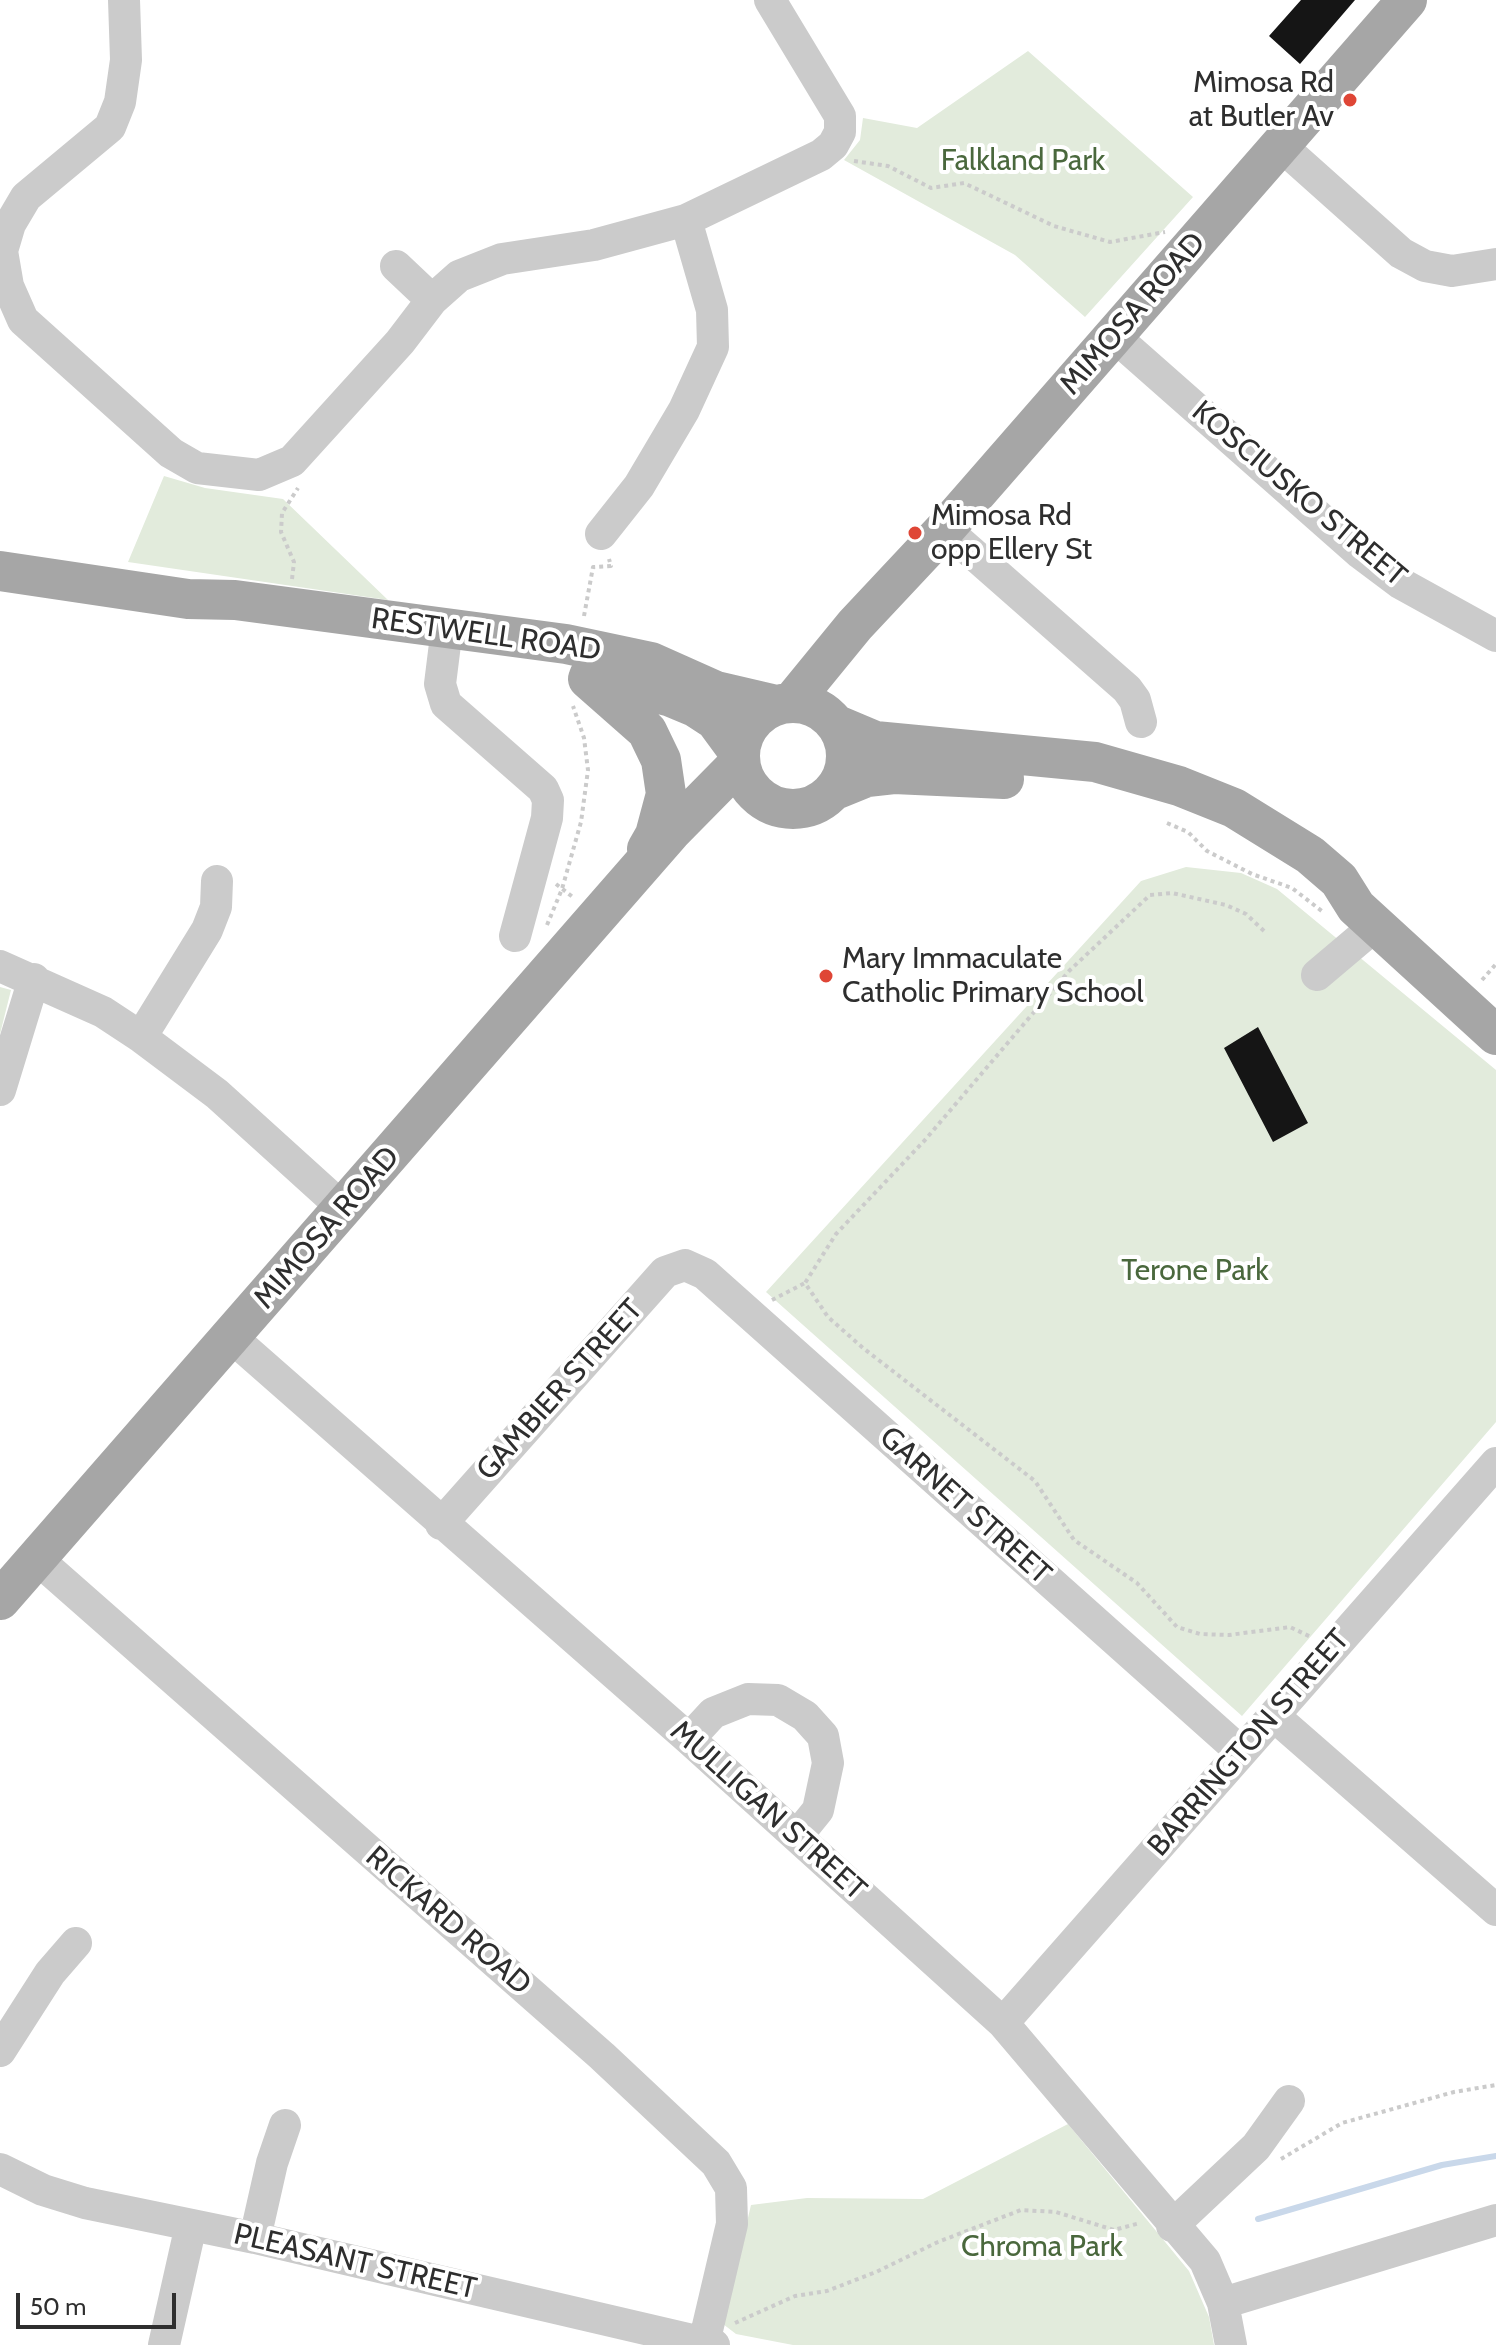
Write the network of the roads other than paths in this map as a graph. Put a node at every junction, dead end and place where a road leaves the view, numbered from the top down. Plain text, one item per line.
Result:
1 (124, 0) edge
2 (770, 0) edge
3 (1407, 0) edge
4 (1280, 145) junction
5 (686, 220) junction
6 (1496, 264) edge
7 (396, 266) dead end
8 (432, 300) junction
9 (1114, 336) junction
10 (945, 529) junction
11 (601, 534) road end
12 (0, 571) edge
13 (1496, 636) edge
14 (444, 638) junction
15 (583, 675) junction
16 (808, 711) junction
17 (1141, 722) dead end
18 (740, 758) junction
19 (835, 790) junction
20 (774, 806) junction
21 (653, 855) junction
22 (217, 881) dead end
23 (625, 887) junction
24 (1365, 916) junction
25 (515, 936) dead end
26 (0, 966) edge
27 (1317, 975) dead end
28 (34, 979) junction
29 (1496, 1035) edge
30 (141, 1037) junction
31 (0, 1090) edge
32 (344, 1209) junction
33 (685, 1265) joint
34 (230, 1336) junction
35 (1496, 1463) edge
36 (1485, 1498) edge
37 (441, 1524) junction
38 (36, 1558) junction
39 (0, 1600) edge
40 (1274, 1716) junction
41 (689, 1739) junction
42 (1241, 1752) junction
43 (797, 1836) junction
44 (1496, 1910) edge
45 (76, 1943) dead end
46 (1003, 2023) junction
47 (0, 2051) edge
48 (1289, 2101) dead end
49 (285, 2125) dead end
50 (0, 2169) edge
51 (1496, 2220) edge
52 (1161, 2222) junction
53 (191, 2225) junction
54 (255, 2238) junction
55 (1223, 2303) junction
56 (708, 2340) edge
57 (164, 2345) edge
58 (1231, 2345) edge

1 - 8 street
2 - 5 street
3 - 4 main road, MIMOSA ROAD
4 - 6 street
4 - 9 main road, MIMOSA ROAD
5 - 8 street
5 - 11 street
7 - 8 street
9 - 10 main road, MIMOSA ROAD
9 - 13 street, KOSCIUSKO STREET
10 - 16 main road, MIMOSA ROAD
10 - 17 street
12 - 14 main road, RESTWELL ROAD
14 - 15 main road, RESTWELL ROAD
14 - 16 main road, RESTWELL ROAD
14 - 25 street
15 - 18 main road, RESTWELL ROAD
15 - 23 main road
16 - 18 main road
16 - 19 main road
16 - 24 main road, RESTWELL ROAD
18 - 20 main road
18 - 21 main road, MIMOSA ROAD
19 - 20 main road
19 - 24 main road, RESTWELL ROAD
20 - 21 main road, MIMOSA ROAD
21 - 23 main road, MIMOSA ROAD
22 - 30 street
23 - 32 main road, MIMOSA ROAD
24 - 27 street
24 - 29 main road, RESTWELL ROAD
26 - 28 street
28 - 30 street
28 - 31 street
30 - 32 street
32 - 34 main road, MIMOSA ROAD
33 - 37 street, GAMBIER STREET
33 - 42 street, GARNET STREET
34 - 37 street, MULLIGAN STREET
34 - 38 main road, MIMOSA ROAD
35 - 36 street, BARRINGTON STREET
36 - 40 street, BARRINGTON STREET
37 - 41 street, MULLIGAN STREET
38 - 39 main road, MIMOSA ROAD
38 - 56 street, RICKARD ROAD
40 - 42 street, BARRINGTON STREET
40 - 44 street
41 - 43 street, MULLIGAN STREET
41 - 43 street
42 - 46 street, BARRINGTON STREET
43 - 46 street, MULLIGAN STREET
45 - 47 street
46 - 52 street, MULLIGAN STREET
48 - 52 street
49 - 54 street
50 - 53 street, PLEASANT STREET
51 - 55 street
52 - 55 street, MULLIGAN STREET
53 - 54 street, PLEASANT STREET
53 - 57 street
54 - 56 street, PLEASANT STREET
55 - 58 street, MULLIGAN STREET

